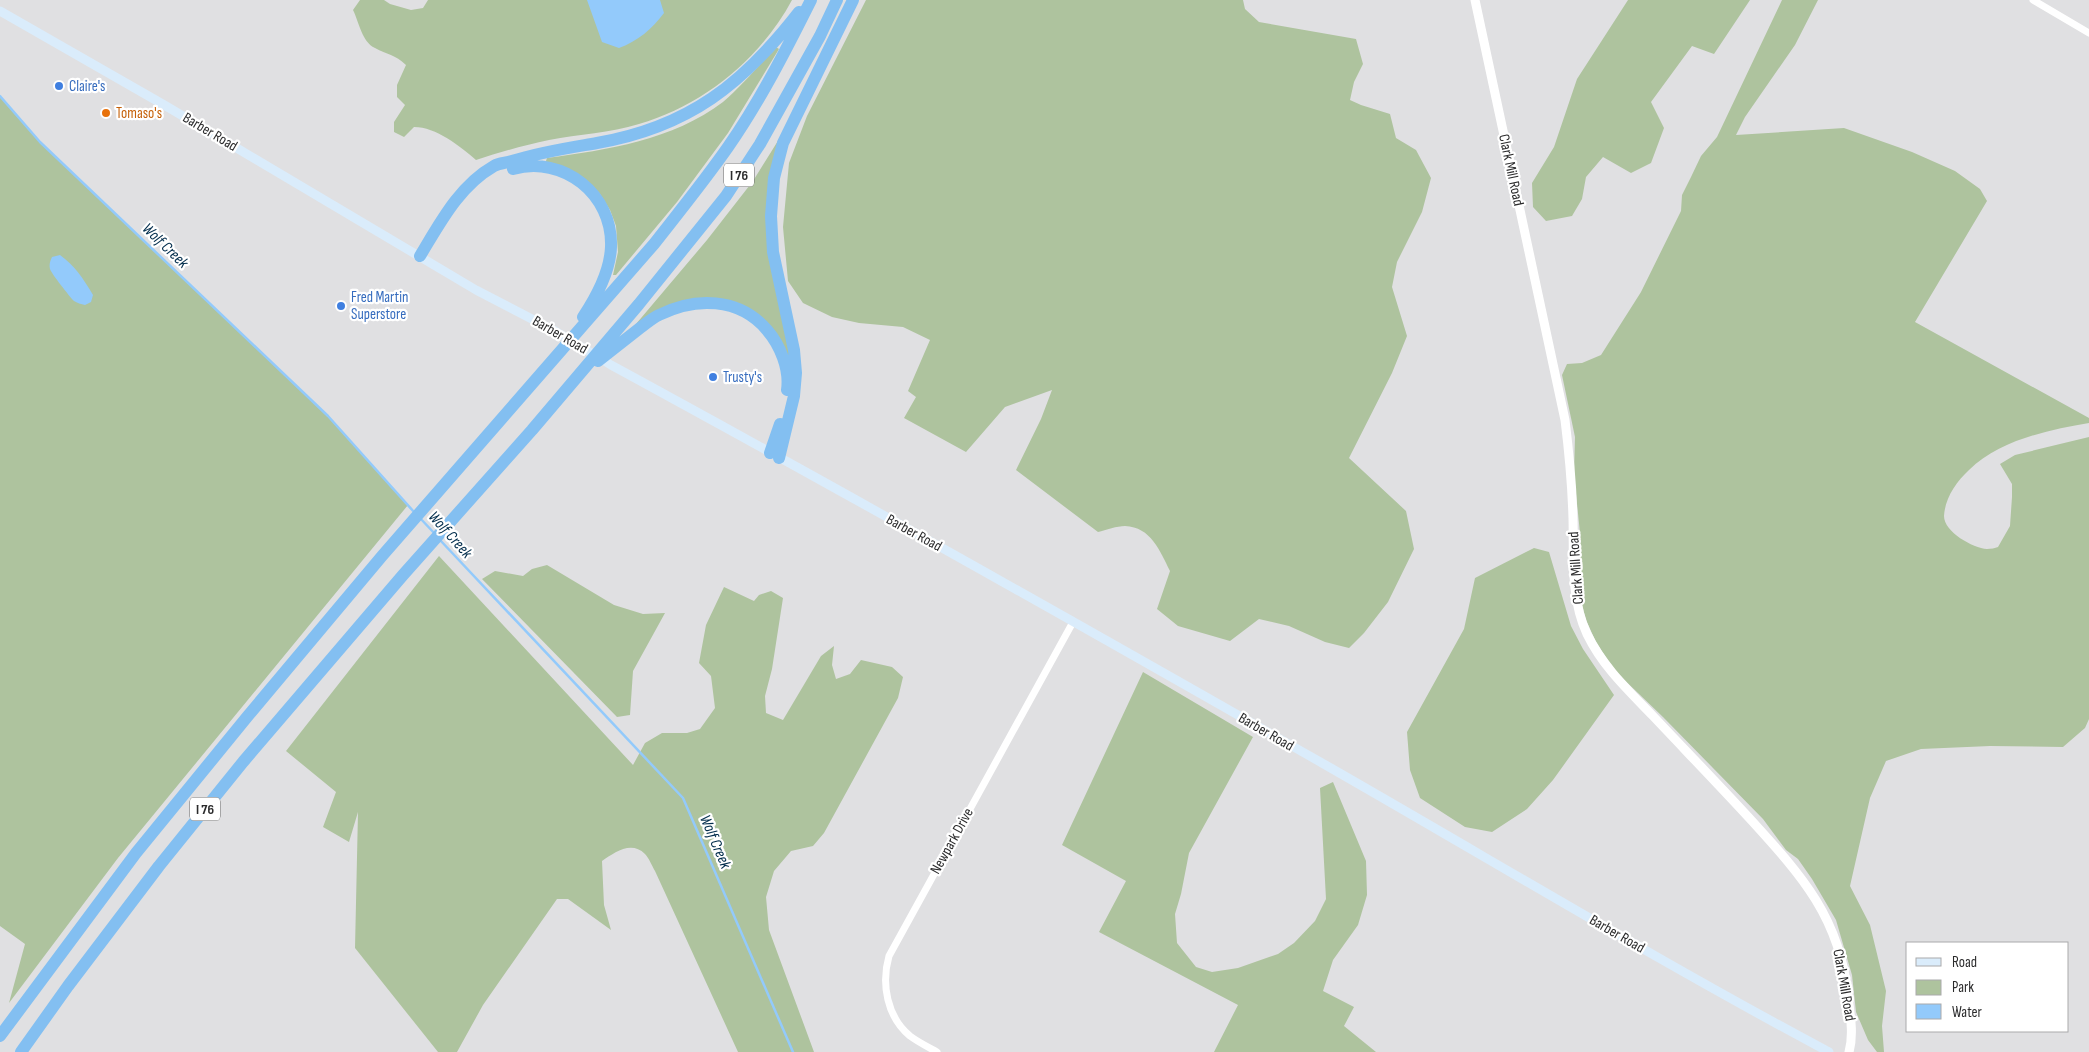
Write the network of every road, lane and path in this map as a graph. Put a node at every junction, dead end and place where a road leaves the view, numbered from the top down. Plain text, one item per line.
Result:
1 (809, 0) edge
2 (837, 0) edge
3 (853, 0) edge
4 (1475, 0) edge
5 (2033, 0) edge
6 (0, 11) edge
7 (2089, 33) edge
8 (423, 258) junction
9 (587, 317) junction
10 (619, 337) junction
11 (774, 455) junction
12 (1073, 622) junction
13 (0, 1036) edge
14 (21, 1052) edge
15 (936, 1052) edge
16 (1829, 1052) edge
17 (1849, 1052) edge

1 - 8 highway
1 - 9 highway, I 76
2 - 10 highway, I 76
3 - 11 highway
4 - 17 street, Clark Mill Road
5 - 7 street
6 - 8 main road, Barber Road
8 - 9 highway
8 - 11 main road, Barber Road
9 - 13 highway, I 76
10 - 11 highway
10 - 14 highway, I 76
11 - 12 main road, Barber Road
12 - 15 street, Newpark Drive
12 - 16 main road, Barber Road

